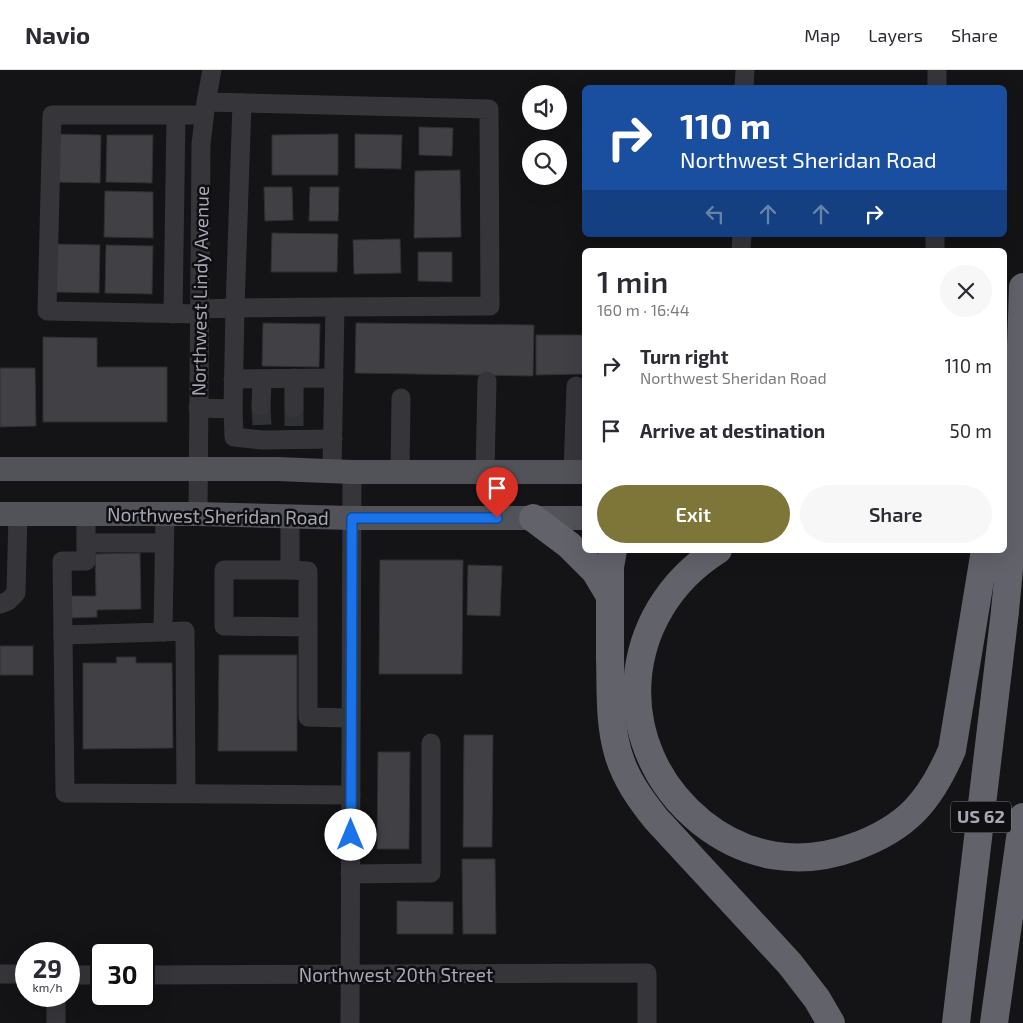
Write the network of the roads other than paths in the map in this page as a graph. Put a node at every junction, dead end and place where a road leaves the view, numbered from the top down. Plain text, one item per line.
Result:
1 (212, 70) edge
2 (745, 70) edge
3 (938, 70) edge
4 (744, 85) edge
5 (937, 85) edge
6 (242, 103) junction
7 (205, 108) junction
8 (176, 115) junction
9 (1023, 287) edge
10 (334, 307) junction
11 (235, 308) junction
12 (200, 311) junction
13 (173, 314) junction
14 (294, 378) junction
15 (334, 378) junction
16 (1020, 378) junction
17 (233, 379) junction
18 (262, 379) junction
19 (486, 381) dead end
20 (576, 386) dead end
21 (401, 398) dead end
22 (261, 406) tunnel mouth
23 (198, 408) junction
24 (233, 409) junction
25 (1007, 420) edge
26 (294, 425) junction
27 (264, 435) junction
28 (333, 439) junction
29 (0, 469) edge
30 (198, 469) junction
31 (271, 469) junction
32 (342, 471) junction
33 (400, 472) junction
34 (485, 472) junction
35 (579, 472) edge
36 (1023, 474) edge
37 (1007, 475) edge
38 (1007, 513) edge
39 (1023, 513) edge
40 (9, 514) edge
41 (86, 514) junction
42 (165, 514) junction
43 (198, 514) junction
44 (290, 516) junction
45 (352, 518) junction
46 (533, 518) junction
47 (582, 518) edge
48 (86, 543) junction
49 (164, 543) junction
50 (612, 553) edge
51 (714, 553) edge
52 (985, 553) edge
53 (290, 570) junction
54 (610, 596) junction
55 (0, 604) edge
56 (308, 627) junction
57 (163, 632) junction
58 (63, 635) junction
59 (351, 718) junction
60 (431, 743) dead end
61 (186, 793) junction
62 (351, 795) junction
63 (1023, 817) edge
64 (350, 874) junction
65 (1, 968) edge
66 (15, 971) edge
67 (155, 975) edge
68 (350, 975) junction
69 (56, 1007) edge
70 (56, 1023) edge
71 (350, 1023) edge
72 (647, 1023) edge
73 (831, 1023) edge
74 (956, 1023) edge
75 (994, 1023) edge

1 - 7 street, Northwest Lindy Avenue
2 - 4 street
3 - 5 street
6 - 7 street
6 - 10 street
6 - 11 street
7 - 8 street
7 - 12 street, Northwest Lindy Avenue
8 - 13 street
8 - 13 street
9 - 16 highway, US 62
10 - 11 street
10 - 15 street
11 - 12 street
11 - 17 street
12 - 13 street
12 - 23 street, Northwest Lindy Avenue
14 - 15 street
14 - 18 street
14 - 26 street
15 - 28 street
16 - 25 highway, bridge
16 - 74 highway, US 62, bridge
17 - 18 street
17 - 24 street
18 - 22 street
19 - 34 street
20 - 35 street
21 - 33 street
23 - 24 street
23 - 30 street, Northwest Lindy Avenue
24 - 27 street
26 - 27 street
26 - 28 street
27 - 31 street
28 - 32 street
29 - 30 main road
30 - 31 main road
30 - 43 street, Northwest Lindy Avenue
31 - 32 main road
32 - 33 main road
32 - 45 street
33 - 34 main road
34 - 35 main road
36 - 37 main road
38 - 39 main road
40 - 41 main road, Northwest Sheridan Road
40 - 55 street
41 - 42 main road, Northwest Sheridan Road
41 - 48 street
42 - 43 main road, Northwest Sheridan Road
42 - 49 street
43 - 44 main road, Northwest Sheridan Road
44 - 45 main road, Northwest Sheridan Road
44 - 53 street
45 - 46 main road, Northwest Sheridan Road
45 - 59 street
46 - 47 main road, Northwest Sheridan Road
46 - 54 highway
48 - 49 street
48 - 58 street
49 - 57 street
50 - 54 highway
51 - 52 highway
53 - 56 street
53 - 56 street
54 - 73 highway
56 - 59 street
57 - 58 street
57 - 61 street
58 - 61 street
59 - 62 street
60 - 64 street
61 - 62 street
62 - 64 street
63 - 75 highway, US 62
64 - 68 street
65 - 66 street
67 - 68 street, Northwest 20th Street
68 - 71 street
68 - 72 street, Northwest 20th Street
69 - 70 street

